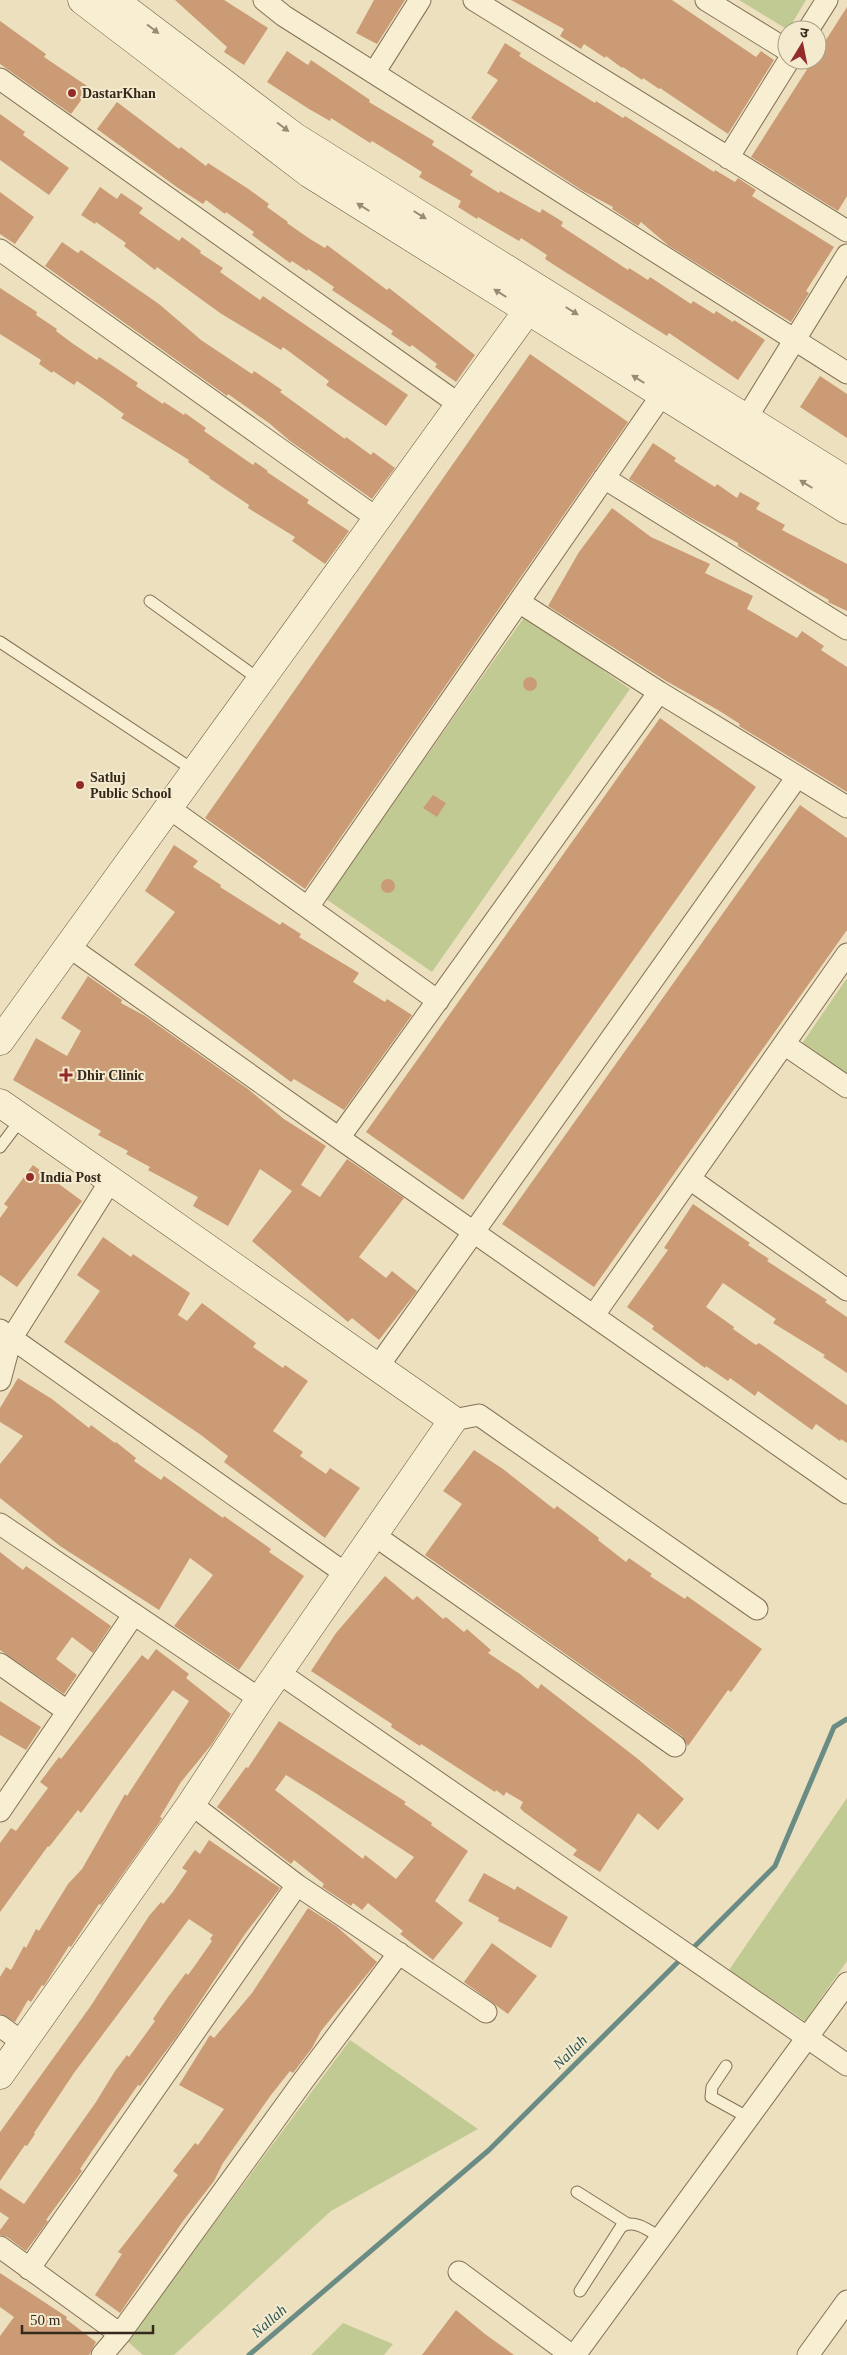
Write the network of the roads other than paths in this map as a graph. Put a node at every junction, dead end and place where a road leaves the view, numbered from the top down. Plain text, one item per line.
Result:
1 (82, 0) edge
2 (114, 0) edge
3 (264, 0) edge
4 (420, 0) edge
5 (474, 0) edge
6 (706, 0) edge
7 (827, 0) edge
8 (814, 20) edge
9 (777, 44) edge
10 (783, 70) edge
11 (374, 73) junction
12 (0, 79) edge
13 (728, 158) junction
14 (847, 232) edge
15 (0, 250) edge
16 (847, 255) edge
17 (535, 301) junction
18 (794, 341) junction
19 (847, 374) edge
20 (669, 385) junction
21 (460, 405) junction
22 (740, 429) junction
23 (604, 478) junction
24 (847, 481) edge
25 (847, 510) edge
26 (378, 519) junction
27 (150, 601) dead end
28 (519, 602) junction
29 (847, 629) edge
30 (0, 642) edge
31 (260, 680) junction
32 (659, 692) junction
33 (195, 771) junction
34 (797, 777) junction
35 (847, 807) edge
36 (169, 808) junction
37 (308, 907) junction
38 (68, 946) junction
39 (847, 954) edge
40 (438, 1001) junction
41 (0, 1041) edge
42 (784, 1044) junction
43 (847, 1087) edge
44 (0, 1103) edge
45 (22, 1118) junction
46 (339, 1138) junction
47 (0, 1147) edge
48 (690, 1179) junction
49 (111, 1180) junction
50 (473, 1231) junction
51 (847, 1290) edge
52 (594, 1315) junction
53 (6, 1334) edge
54 (377, 1368) junction
55 (0, 1380) edge
56 (453, 1420) junction
57 (847, 1493) edge
58 (0, 1524) edge
59 (374, 1535) junction
60 (346, 1574) junction
61 (757, 1609) dead end
62 (134, 1614) junction
63 (0, 1664) edge
64 (278, 1672) junction
65 (260, 1699) junction
66 (67, 1711) junction
67 (675, 1746) dead end
68 (191, 1804) junction
69 (0, 1808) edge
70 (297, 1885) junction
71 (399, 1954) junction
72 (847, 1984) edge
73 (486, 2012) dead end
74 (0, 2026) edge
75 (808, 2038) junction
76 (22, 2042) junction
77 (847, 2065) edge
78 (726, 2066) dead end
79 (0, 2075) edge
80 (749, 2118) junction
81 (577, 2192) dead end
82 (626, 2223) junction
83 (661, 2238) junction
84 (0, 2247) edge
85 (29, 2269) junction
86 (459, 2272) dead end
87 (580, 2290) dead end
88 (847, 2301) edge
89 (120, 2334) junction
90 (102, 2355) edge
91 (573, 2355) edge
92 (808, 2355) edge

17 -> 1 street
2 -> 17 street
3 - 11 street
4 - 11 street
5 - 13 street
6 - 9 street
7 - 8 street
10 - 13 street
11 - 18 street
12 - 21 street
13 - 14 street
15 - 26 street
16 - 18 street
17 - 20 street
17 - 21 street
18 - 19 street
18 - 22 street
20 - 22 street
20 - 23 street
21 - 26 street
22 - 24 street
25 -> 22 street
23 - 28 street
23 - 29 street
26 - 31 street
27 - 31 lane
28 - 32 street
28 - 37 street
30 - 33 lane
31 - 33 street
32 - 34 street
32 - 40 street
33 - 36 street
34 - 35 street
34 - 50 street
36 - 37 street
36 - 38 street
37 - 40 street
38 - 41 street
38 - 46 street
39 - 42 street
40 - 46 street
42 - 43 street
42 - 48 street
44 - 45 street
45 - 47 lane
45 - 49 street
46 - 50 street
48 - 51 street
48 - 52 street
49 - 53 street
49 - 54 street
50 - 52 street
50 - 54 street
52 - 57 street
53 - 55 street
53 - 60 street
54 - 56 street
56 - 59 street
56 - 61 street
58 - 62 street
59 - 60 street
59 - 67 street
60 - 64 street
62 - 65 street
62 - 66 street
63 - 66 street
64 - 65 street
64 - 75 street
65 - 68 street
66 - 69 street
68 - 70 street
68 - 76 street
70 - 71 street
70 - 85 street
71 - 73 street
71 - 89 street
72 - 75 street
74 - 76 street
75 - 77 street
75 - 80 street
76 - 79 street
78 - 80 lane
80 - 83 street
81 - 82 lane
82 - 83 lane
82 - 87 lane
83 - 91 street
84 - 85 street
85 - 89 street
86 - 91 street
88 - 92 street
89 - 90 street

